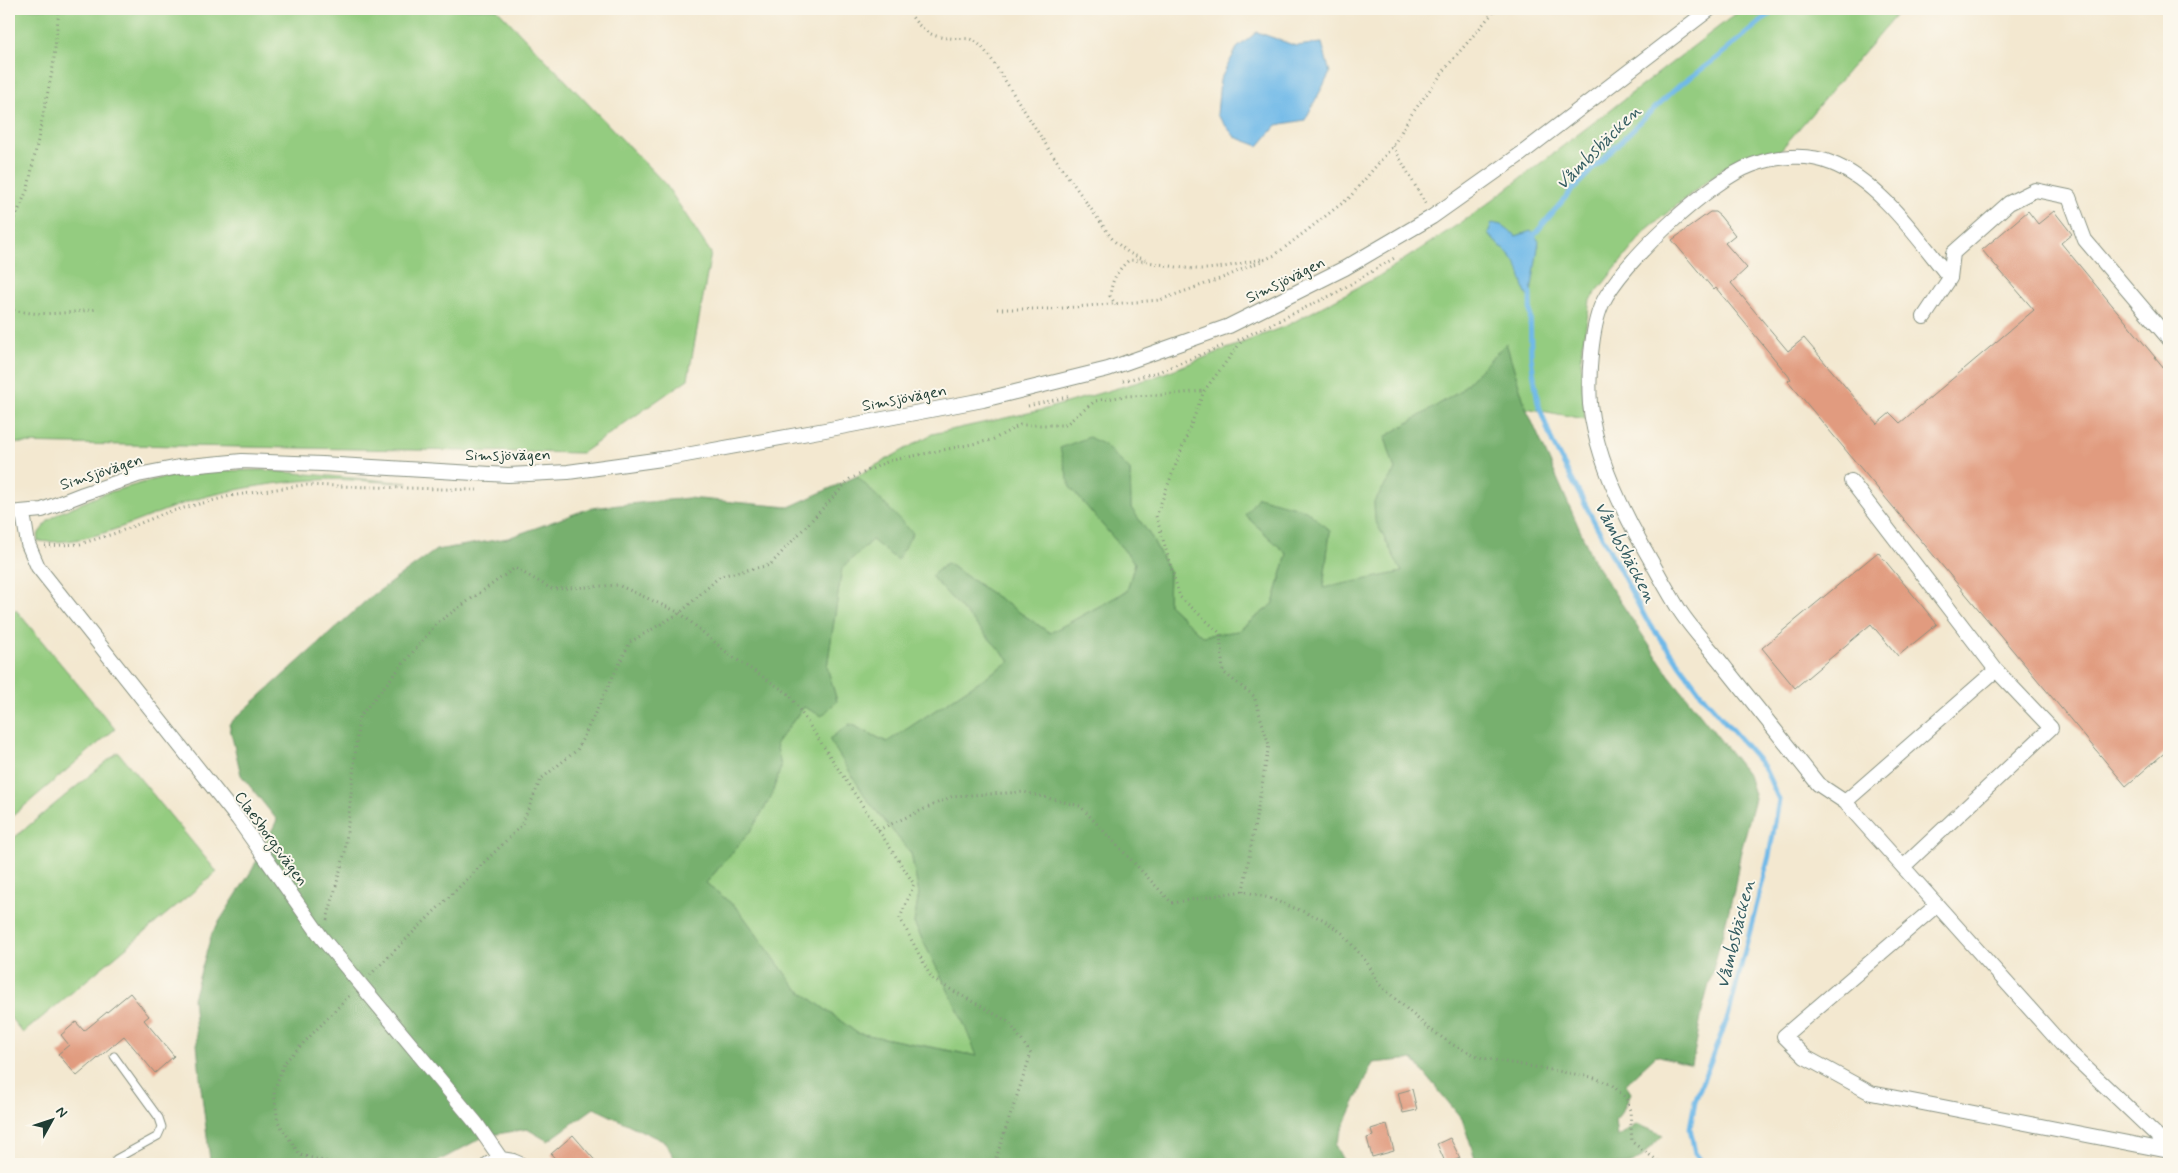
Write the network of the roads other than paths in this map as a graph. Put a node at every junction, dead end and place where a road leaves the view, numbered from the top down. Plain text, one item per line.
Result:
1 (1710, 9) edge
2 (1950, 278) junction
3 (1924, 317) dead end
4 (2169, 339) edge
5 (1851, 482) dead end
6 (16, 513) edge
7 (1996, 670) junction
8 (1845, 802) junction
9 (1903, 867) junction
10 (1937, 904) junction
11 (114, 1056) dead end
12 (2169, 1147) edge
13 (2169, 1151) edge
14 (494, 1162) edge
15 (115, 1164) edge
16 (520, 1164) edge

1 - 6 street, Simsjövägen
2 - 3 street
2 - 4 street
2 - 8 street
5 - 7 street
6 - 14 street, Claesborgsvägen
7 - 8 street
7 - 9 street
8 - 9 street
9 - 10 street
10 - 12 street
10 - 13 street
11 - 15 lane
14 - 16 street, Claesborgsvägen

